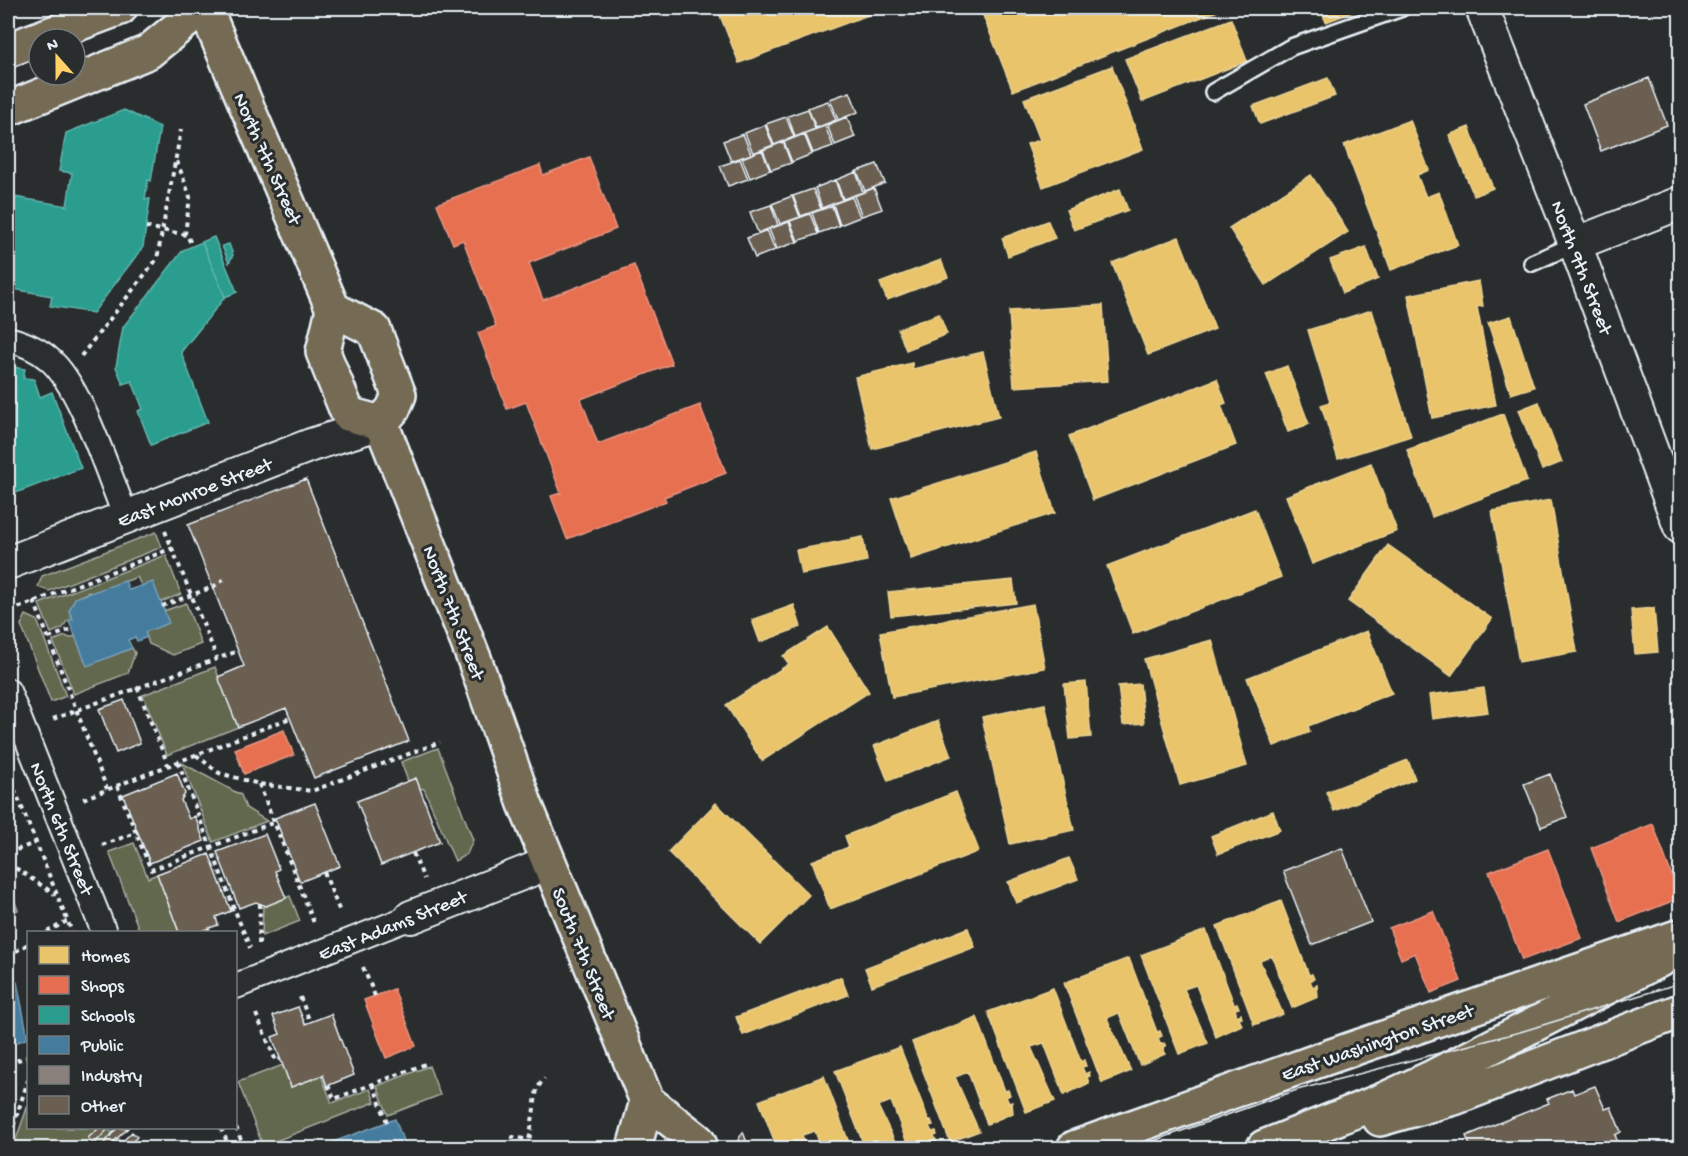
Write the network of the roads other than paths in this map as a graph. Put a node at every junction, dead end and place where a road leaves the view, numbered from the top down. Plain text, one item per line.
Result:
1 (120, 8) edge
2 (203, 8) edge
3 (1402, 8) edge
4 (1482, 8) edge
5 (8, 50) edge
6 (1213, 92) dead end
7 (8, 109) edge
8 (1680, 203) edge
9 (1575, 244) junction
10 (1532, 263) dead end
11 (333, 309) junction
12 (8, 339) edge
13 (381, 423) junction
14 (126, 517) junction
15 (1680, 527) edge
16 (8, 563) edge
17 (8, 691) edge
18 (525, 804) joint
19 (549, 863) junction
20 (411, 917) joint
21 (103, 931) edge
22 (1680, 936) edge
23 (1680, 950) edge
24 (237, 986) edge
25 (1680, 1011) edge
26 (647, 1101) junction
27 (1263, 1148) edge
28 (634, 1149) edge
29 (701, 1149) edge
30 (1074, 1149) edge

1 - 5 main road
2 - 7 main road
2 - 11 main road, North 7th Street
3 - 6 lane
4 - 9 street, North 9th Street
8 - 9 street
9 - 10 lane
9 - 15 street, North 9th Street
11 - 13 main road
11 - 13 main road
12 - 14 street
13 - 14 street, East Monroe Street
13 - 18 main road, North 7th Street
14 - 16 street, East Monroe Street
17 - 21 street, North 6th Street
18 - 19 main road, South 7th Street
19 - 20 street, East Adams Street
19 - 26 main road, South 7th Street
20 - 24 street, East Adams Street
22 - 30 main road, East Washington Street
23 - 27 main road
25 - 27 main road
26 - 28 main road
26 - 29 main road

